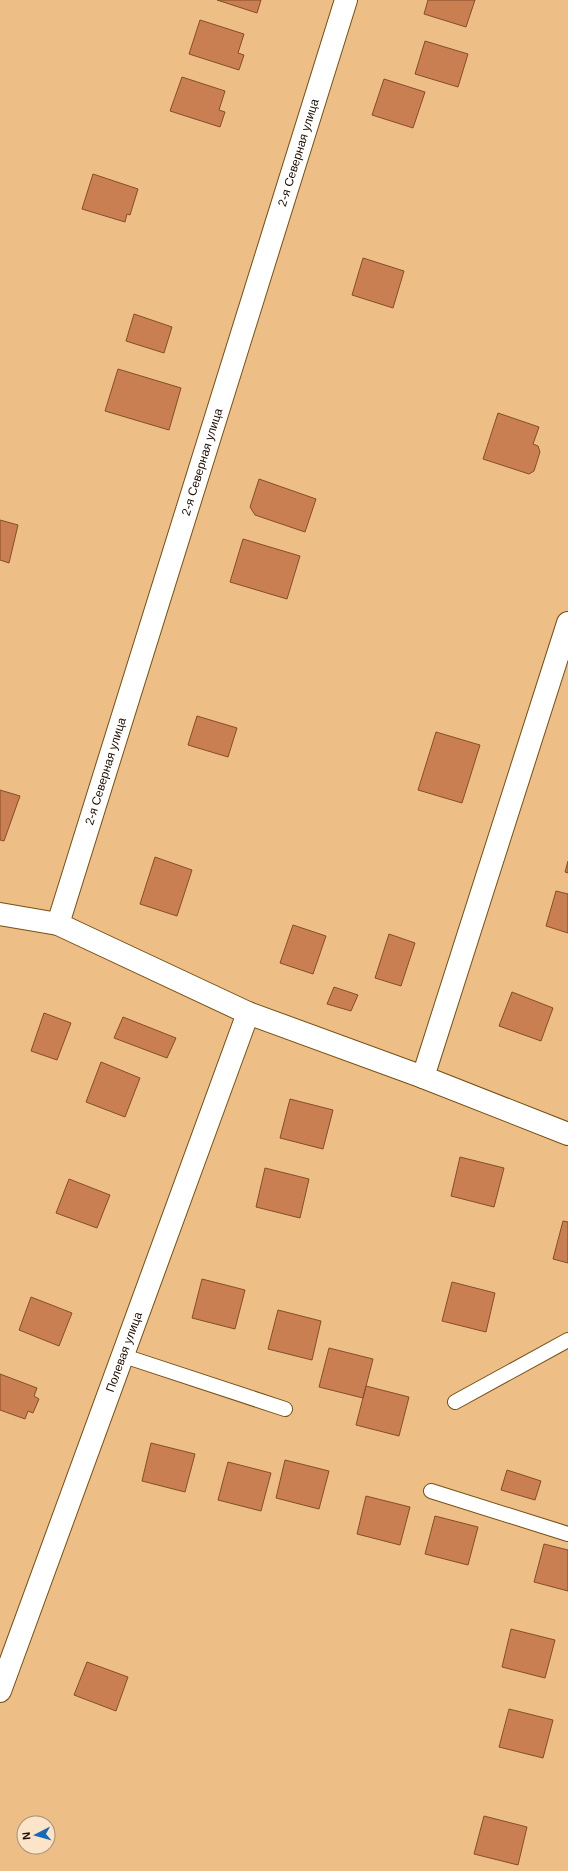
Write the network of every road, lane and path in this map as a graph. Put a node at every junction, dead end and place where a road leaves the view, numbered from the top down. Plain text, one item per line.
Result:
1 (346, 0) edge
2 (568, 623) edge
3 (0, 914) edge
4 (58, 924) junction
5 (248, 1013) junction
6 (423, 1077) junction
7 (568, 1134) edge
8 (568, 1340) edge
9 (124, 1356) junction
10 (455, 1402) dead end
11 (286, 1409) dead end
12 (431, 1491) dead end
13 (568, 1534) edge
14 (0, 1691) edge

1 - 4 street, 2-я Северная улица
2 - 6 street
3 - 4 street
4 - 5 street
5 - 6 street
5 - 9 street, Полевая улица
6 - 7 street
8 - 10 lane
9 - 11 lane
9 - 14 street, Полевая улица
12 - 13 lane

